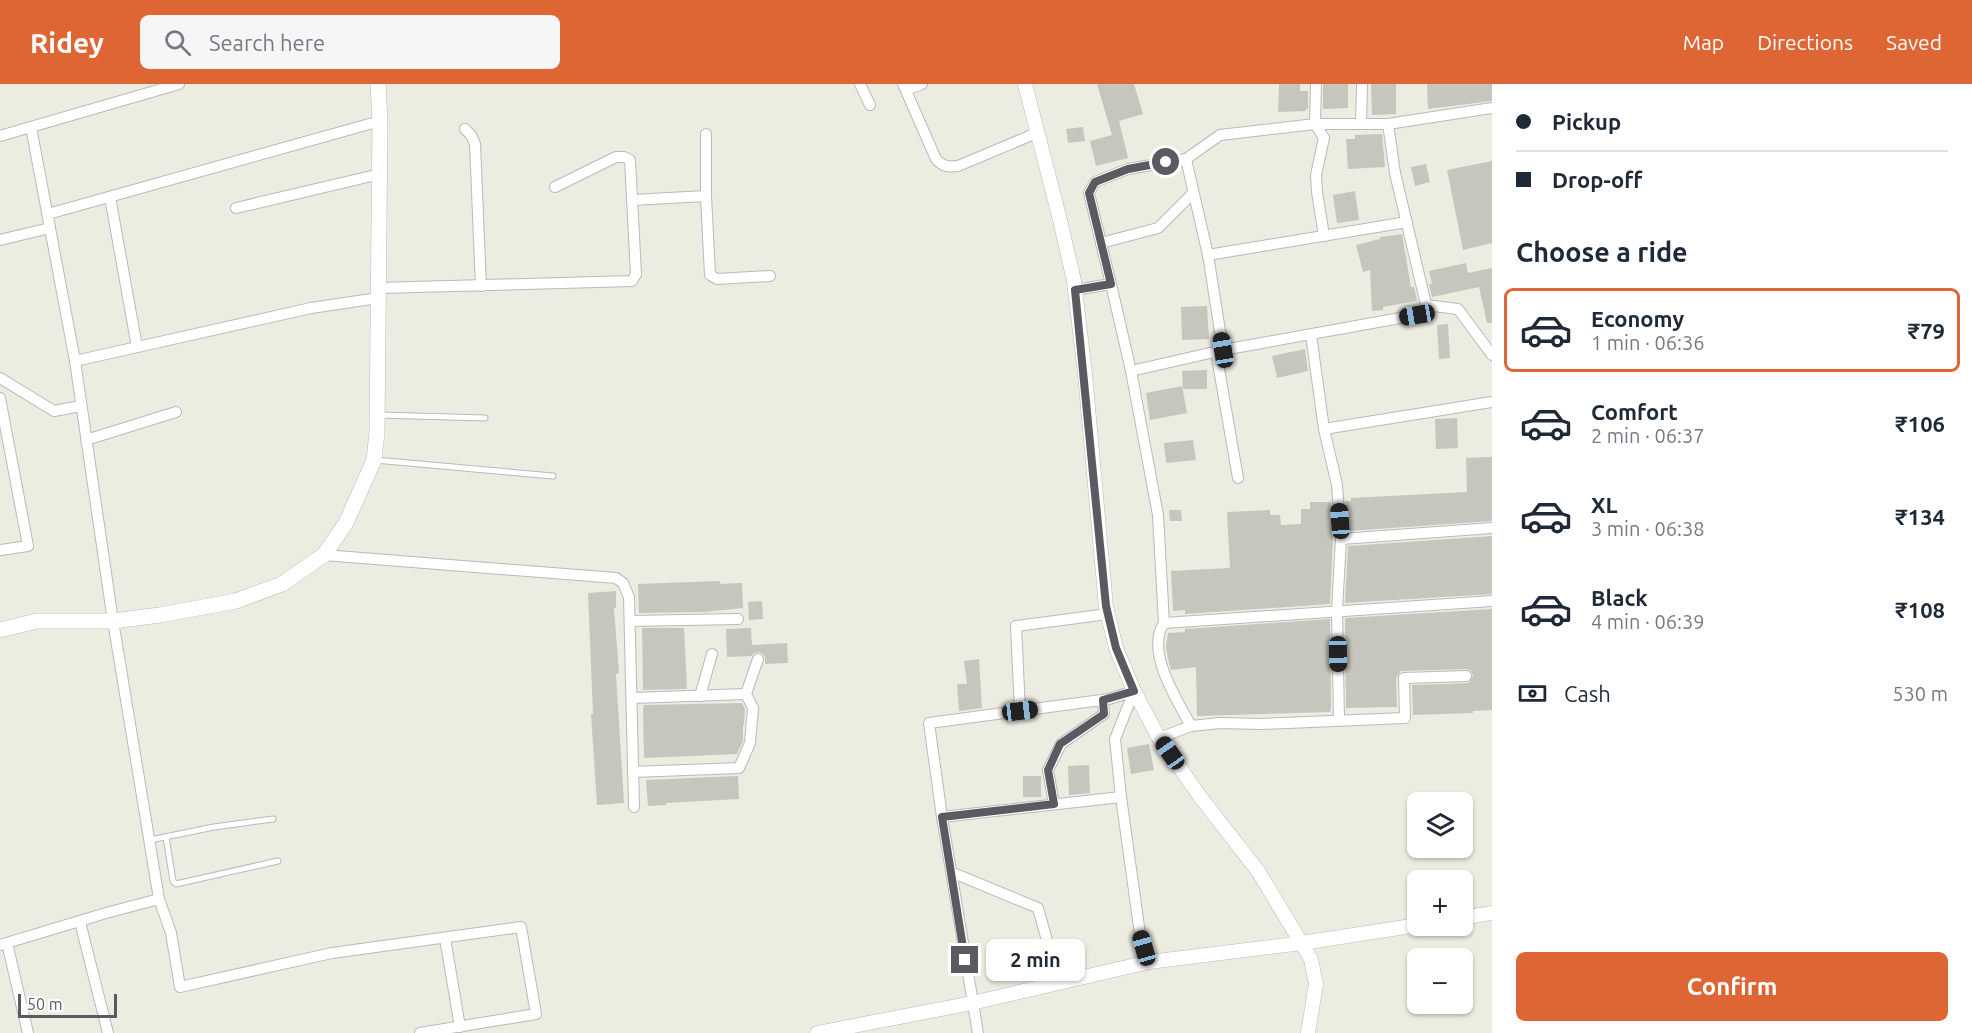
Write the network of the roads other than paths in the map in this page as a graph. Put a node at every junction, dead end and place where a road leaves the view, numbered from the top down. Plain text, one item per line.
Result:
1 (179, 84) edge
2 (378, 84) edge
3 (860, 84) edge
4 (922, 84) edge
5 (1026, 84) edge
6 (1316, 84) edge
7 (1362, 84) edge
8 (905, 87) edge
9 (870, 105) dead end
10 (1492, 108) edge
11 (380, 121) junction
12 (1315, 124) junction
13 (1361, 124) junction
14 (1388, 124) junction
15 (31, 127) junction
16 (465, 129) dead end
17 (1039, 132) junction
18 (706, 134) dead end
19 (0, 136) edge
20 (1186, 159) junction
21 (380, 174) junction
22 (555, 187) dead end
23 (1193, 193) junction
24 (706, 196) junction
25 (110, 197) junction
26 (632, 200) junction
27 (236, 208) dead end
28 (48, 214) junction
29 (1407, 222) junction
30 (51, 228) junction
31 (1324, 236) junction
32 (0, 240) edge
33 (1101, 243) junction
34 (1208, 255) junction
35 (770, 276) dead end
36 (1111, 284) junction
37 (481, 286) junction
38 (1075, 290) junction
39 (379, 293) junction
40 (1426, 305) junction
41 (1311, 334) junction
42 (137, 347) junction
43 (1219, 351) junction
44 (1492, 355) edge
45 (75, 361) junction
46 (1131, 371) junction
47 (0, 378) edge
48 (0, 398) edge
49 (1492, 402) edge
50 (81, 406) junction
51 (176, 412) dead end
52 (378, 415) junction
53 (485, 418) dead end
54 (1324, 429) junction
55 (86, 440) junction
56 (5, 455) edge
57 (374, 460) junction
58 (553, 476) dead end
59 (1238, 477) dead end
60 (1492, 528) edge
61 (1341, 539) junction
62 (0, 550) edge
63 (324, 555) junction
64 (1492, 601) edge
65 (1337, 610) junction
66 (1108, 614) junction
67 (738, 619) dead end
68 (113, 621) junction
69 (630, 621) junction
70 (1164, 623) junction
71 (0, 630) edge
72 (712, 654) dead end
73 (758, 658) dead end
74 (1466, 676) dead end
75 (1134, 691) junction
76 (746, 694) junction
77 (700, 696) junction
78 (632, 698) junction
79 (1103, 700) junction
80 (1020, 711) junction
81 (1339, 720) junction
82 (1191, 726) junction
83 (1159, 738) junction
84 (633, 772) junction
85 (1121, 796) junction
86 (1054, 804) junction
87 (634, 807) dead end
88 (942, 817) junction
89 (273, 819) dead end
90 (166, 837) junction
91 (150, 840) junction
92 (278, 861) dead end
93 (951, 872) junction
94 (159, 899) junction
95 (1492, 913) edge
96 (1473, 916) edge
97 (80, 922) junction
98 (1407, 927) edge
99 (445, 938) junction
100 (1302, 943) junction
101 (4, 944) edge
102 (1149, 962) junction
103 (1059, 984) junction
104 (972, 1003) junction
105 (460, 1027) junction
106 (28, 1033) edge
107 (108, 1033) edge
108 (420, 1033) edge
109 (817, 1033) edge
110 (978, 1033) edge
111 (1308, 1033) edge

1 - 15 street
2 - 11 main road
3 - 9 street
4 - 8 street
5 - 17 street
6 - 12 street
7 - 13 street
8 - 17 street
10 - 14 street
11 - 21 main road
11 - 25 street
12 - 13 street
12 - 20 street
12 - 31 street
13 - 14 street
14 - 29 street
15 - 19 street
15 - 28 street
16 - 37 street
17 - 38 street
18 - 24 street
20 - 23 street
20 - 33 street
21 - 27 street
21 - 39 main road
22 - 26 street
23 - 33 street
23 - 34 street
24 - 26 street
24 - 35 street
25 - 28 street
25 - 42 street
26 - 37 street
28 - 30 street
29 - 31 street
29 - 40 street
30 - 32 street
30 - 45 street
31 - 34 street
33 - 36 street
34 - 43 street
36 - 38 street
36 - 46 street
37 - 39 street
38 - 66 street
39 - 42 street
39 - 52 main road
40 - 41 street
40 - 44 street
41 - 43 street
41 - 54 street
42 - 45 street
43 - 46 street
43 - 59 street
45 - 50 street
46 - 70 street
47 - 50 street
48 - 56 street
49 - 54 street
50 - 55 street
51 - 55 street
52 - 53 lane
52 - 57 main road
54 - 61 street
55 - 68 street
56 - 62 street
57 - 58 lane
57 - 63 main road
60 - 61 street
61 - 65 street
63 - 68 main road
63 - 69 street
64 - 65 street
65 - 70 street
65 - 81 street
66 - 75 street
66 - 80 street
67 - 69 street
68 - 71 main road
68 - 91 street
69 - 78 street
70 - 82 street
72 - 77 street
73 - 76 street
74 - 81 street
75 - 79 street
75 - 83 street
75 - 85 street
76 - 77 street
76 - 84 street
77 - 78 street
78 - 84 street
79 - 80 street
79 - 86 street
80 - 88 street
81 - 82 street
82 - 83 street
83 - 100 street
84 - 87 street
85 - 86 street
85 - 102 street
86 - 88 street
88 - 93 street
89 - 90 lane
90 - 91 lane
90 - 92 lane
91 - 94 street
93 - 103 street
93 - 104 street
94 - 97 street
94 - 99 street
95 - 96 street
97 - 101 street
97 - 107 street
98 - 100 street
99 - 105 street
99 - 105 street
100 - 102 street
100 - 111 street
101 - 106 street
102 - 103 street
103 - 104 street
104 - 109 street
104 - 110 street
105 - 108 street

